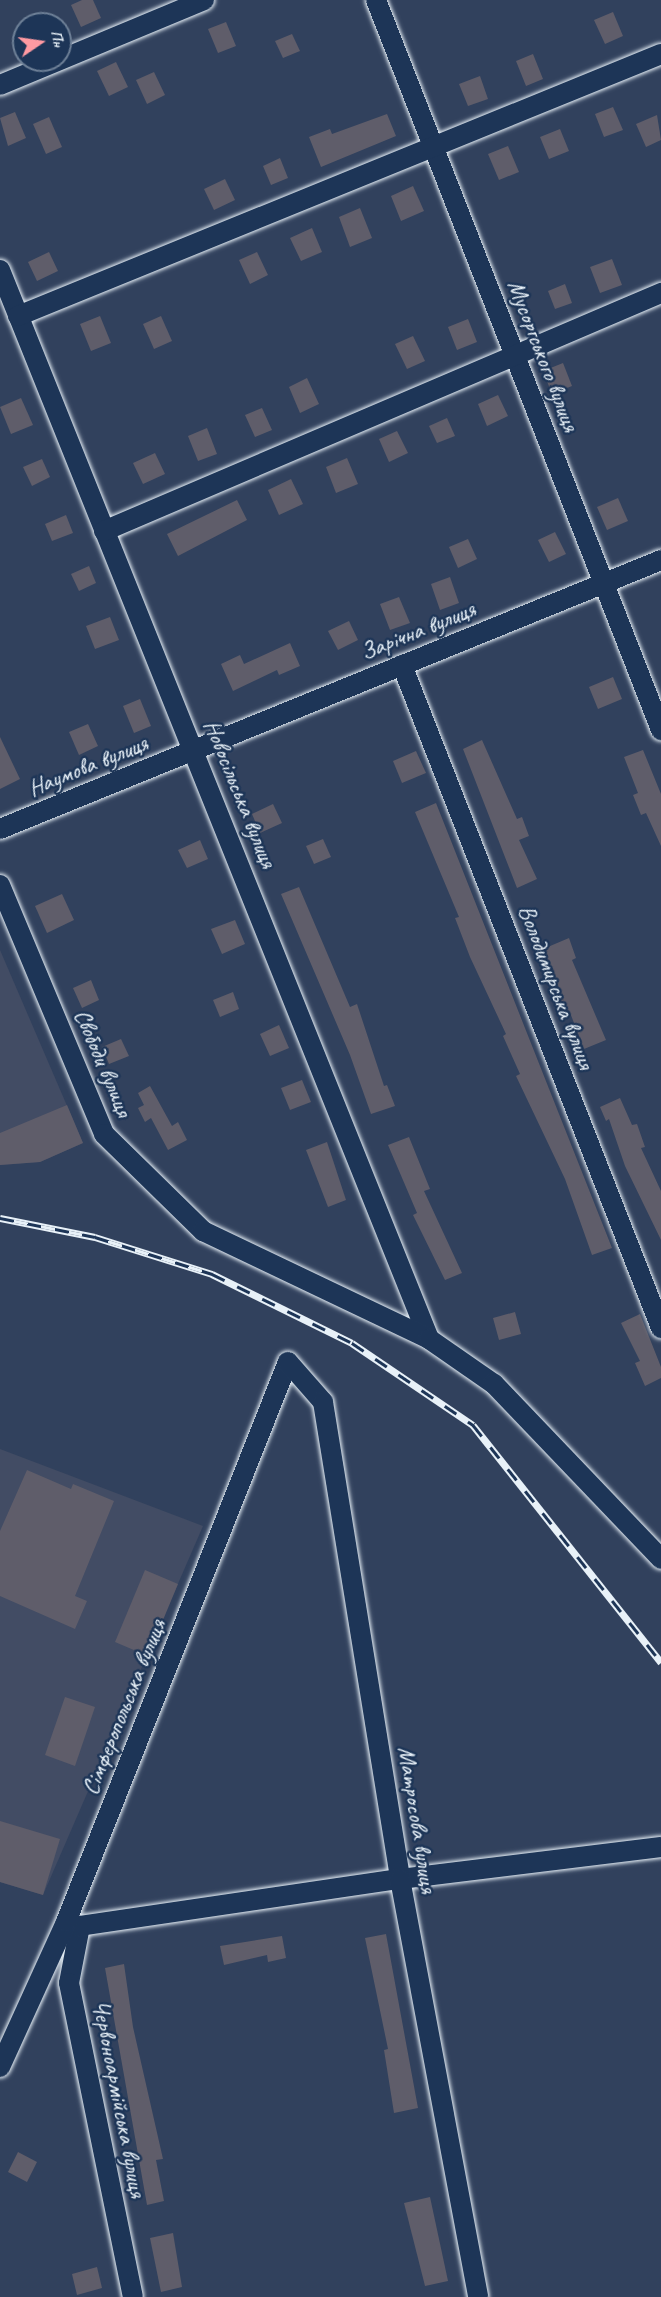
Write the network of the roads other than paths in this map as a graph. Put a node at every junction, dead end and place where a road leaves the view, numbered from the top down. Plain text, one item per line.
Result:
1 (204, 0) edge
2 (376, 0) edge
3 (661, 54) edge
4 (0, 85) edge
5 (433, 147) junction
6 (0, 270) edge
7 (661, 293) edge
8 (18, 316) junction
9 (516, 353) junction
10 (104, 531) junction
11 (661, 560) edge
12 (602, 583) junction
13 (402, 665) junction
14 (661, 730) edge
15 (195, 750) junction
16 (0, 829) edge
17 (0, 885) edge
18 (661, 1328) edge
19 (429, 1339) junction
20 (288, 1362) joint
21 (661, 1559) edge
22 (661, 1847) edge
23 (400, 1879) junction
24 (73, 1924) junction
25 (0, 2067) edge
26 (133, 2297) edge
27 (478, 2297) edge

1 - 4 street
2 - 5 street, Мусоргського вулиця
3 - 5 street
5 - 8 street
5 - 9 street, Мусоргського вулиця
6 - 8 street, Новосільська вулиця
7 - 9 street
8 - 10 street, Новосільська вулиця
9 - 10 street
9 - 12 street, Мусоргського вулиця
10 - 15 street, Новосільська вулиця
11 - 12 street, Зарічна вулиця
12 - 13 street, Зарічна вулиця
12 - 14 street, Мусоргського вулиця
13 - 15 street, Зарічна вулиця
13 - 18 street, Володимирська вулиця
15 - 16 street, Наумова вулиця
15 - 19 street, Новосільська вулиця
17 - 19 street, Свободи вулиця
19 - 21 street, Свободи вулиця
20 - 23 street, Матросова вулиця
20 - 24 street, Сімферопольська вулиця
22 - 23 street
23 - 24 street
23 - 27 street, Матросова вулиця
24 - 25 street, Сімферопольська вулиця
24 - 26 street, Червоноармійська вулиця

